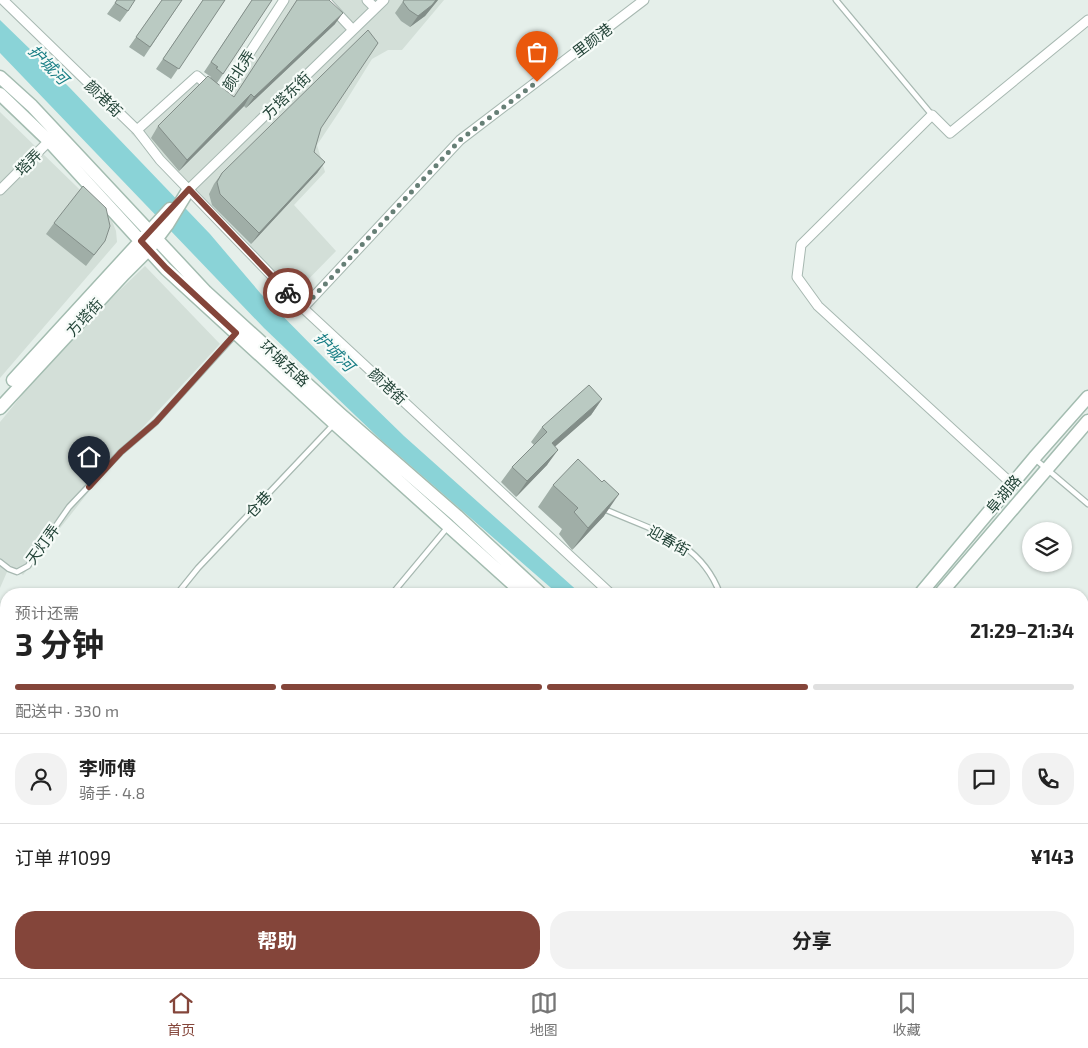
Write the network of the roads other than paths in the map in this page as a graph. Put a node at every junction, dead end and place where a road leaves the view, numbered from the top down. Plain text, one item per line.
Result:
1 (3, 0) edge
2 (284, 0) edge
3 (325, 0) edge
4 (367, 0) edge
5 (384, 0) edge
6 (644, 0) edge
7 (836, 0) edge
8 (375, 8) junction
9 (1088, 20) edge
10 (353, 30) junction
11 (0, 76) edge
12 (0, 94) edge
13 (932, 115) junction
14 (137, 130) junction
15 (53, 137) junction
16 (189, 189) junction
17 (0, 190) edge
18 (149, 241) junction
19 (303, 308) junction
20 (240, 329) junction
21 (0, 395) edge
22 (1088, 397) edge
23 (0, 408) edge
24 (337, 419) junction
25 (1088, 421) edge
26 (1034, 458) junction
27 (1046, 469) junction
28 (1012, 484) junction
29 (1088, 504) edge
30 (599, 506) edge
31 (453, 521) junction
32 (0, 562) edge
33 (182, 588) edge
34 (397, 588) edge
35 (518, 588) edge
36 (534, 588) edge
37 (605, 588) edge
38 (718, 588) edge
39 (925, 588) edge
40 (945, 588) edge

1 - 14 street, 颜港街
2 - 14 street, 颜北弄
3 - 10 street
4 - 8 street
5 - 8 street, 方塔东街
6 - 19 street, 里颜港
7 - 13 lane
8 - 10 street, 方塔东街
9 - 13 street
10 - 16 street, 方塔东街
11 - 15 main road, 环城东路
12 - 15 main road, 环城东路
13 - 28 street
14 - 16 street, 颜港街
15 - 17 street, 塔弄
15 - 18 main road, 环城东路
16 - 18 main road, 方塔街
16 - 19 street, 颜港街
18 - 20 main road, 环城东路
18 - 21 main road, 方塔街
18 - 23 main road, 方塔街
19 - 37 street, 颜港街
20 - 24 main road, 环城东路
20 - 32 lane, 天灯弄
22 - 26 main road, 阜湖路
24 - 31 main road, 环城东路
24 - 33 lane, 仓巷
25 - 27 main road, 阜湖路
26 - 27 lane
26 - 28 main road, 阜湖路
27 - 29 lane
27 - 40 main road, 阜湖路
28 - 39 main road, 阜湖路
30 - 38 lane, 迎春街
31 - 34 lane
31 - 35 main road, 环城东路
31 - 36 main road, 环城东路

